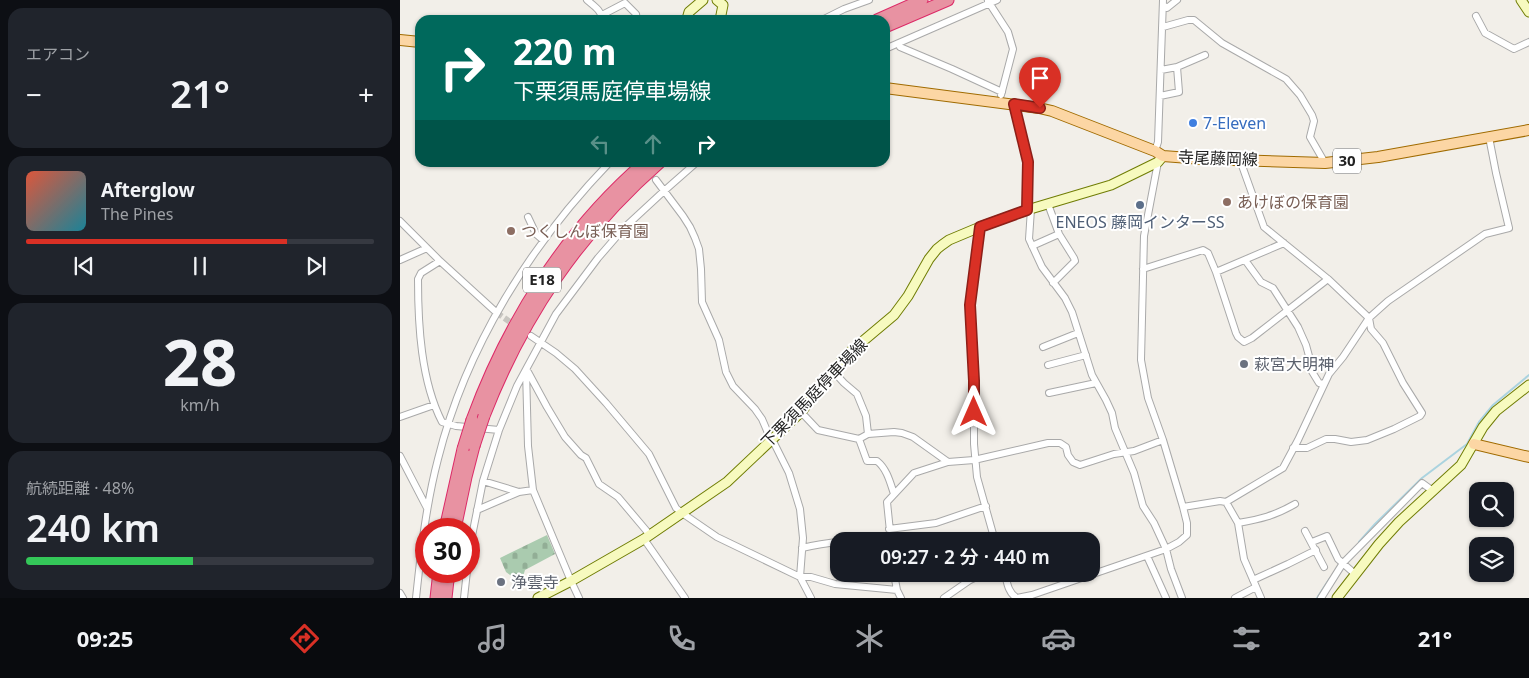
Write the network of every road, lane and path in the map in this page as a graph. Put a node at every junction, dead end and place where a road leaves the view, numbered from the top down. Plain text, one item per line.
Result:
1 (586, 0) edge
2 (703, 0) edge
3 (717, 0) edge
4 (869, 0) edge
5 (922, 0) edge
6 (948, 0) edge
7 (997, 0) edge
8 (1177, 0) edge
9 (1521, 0) edge
10 (988, 2) edge
11 (1163, 2) edge
12 (596, 3) edge
13 (1529, 12) edge
14 (601, 15) edge
15 (605, 15) edge
16 (636, 15) edge
17 (688, 15) edge
18 (721, 15) edge
19 (833, 15) edge
20 (888, 15) edge
21 (1476, 16) dead end
22 (890, 25) edge
23 (1163, 27) junction
24 (400, 40) edge
25 (415, 42) edge
26 (1529, 42) edge
27 (899, 43) junction
28 (890, 47) edge
29 (1206, 55) dead end
30 (1176, 67) junction
31 (1161, 70) junction
32 (890, 88) edge
33 (1160, 96) junction
34 (1001, 97) junction
35 (1014, 104) junction
36 (1529, 130) edge
37 (1489, 137) junction
38 (1159, 157) junction
39 (1240, 160) junction
40 (1325, 163) junction
41 (605, 167) edge
42 (639, 167) edge
43 (655, 167) edge
44 (692, 167) edge
45 (656, 180) dead end
46 (664, 190) junction
47 (1048, 204) junction
48 (1029, 209) junction
49 (528, 217) dead end
50 (401, 224) edge
51 (980, 227) junction
52 (1059, 234) junction
53 (543, 240) junction
54 (1284, 243) junction
55 (1032, 246) junction
56 (427, 248) junction
57 (400, 260) edge
58 (1245, 260) junction
59 (440, 261) junction
60 (1143, 269) junction
61 (1216, 272) junction
62 (1328, 279) junction
63 (1054, 283) junction
64 (1288, 311) junction
65 (497, 313) junction
66 (1369, 318) junction
67 (1078, 333) junction
68 (531, 336) dead end
69 (541, 343) junction
70 (1043, 346) dead end
71 (1086, 355) junction
72 (1048, 365) dead end
73 (526, 369) junction
74 (833, 371) junction
75 (1096, 383) junction
76 (1323, 384) junction
77 (1529, 385) edge
78 (1049, 393) dead end
79 (434, 405) junction
80 (801, 412) junction
81 (400, 417) edge
82 (448, 424) junction
83 (499, 430) junction
84 (868, 434) junction
85 (859, 439) junction
86 (770, 440) junction
87 (1163, 440) junction
88 (1474, 444) junction
89 (468, 447) junction
90 (1294, 448) junction
91 (1126, 453) junction
92 (400, 456) edge
93 (1529, 457) edge
94 (974, 460) junction
95 (948, 462) junction
96 (483, 481) junction
97 (533, 490) junction
98 (1433, 490) junction
99 (518, 492) junction
100 (894, 494) junction
101 (1226, 502) junction
102 (1295, 504) dead end
103 (986, 506) junction
104 (1183, 507) junction
105 (428, 509) junction
106 (477, 510) junction
107 (682, 513) junction
108 (427, 518) edge
109 (448, 518) edge
110 (457, 518) edge
111 (475, 518) edge
112 (1238, 523) junction
113 (889, 529) junction
114 (1305, 531) dead end
115 (890, 532) edge
116 (993, 532) edge
117 (647, 537) junction
118 (830, 542) edge
119 (1312, 542) junction
120 (802, 548) junction
121 (1166, 549) junction
122 (1316, 550) junction
123 (1147, 556) junction
124 (1343, 563) junction
125 (1324, 567) dead end
126 (1355, 574) junction
127 (800, 577) junction
128 (1253, 580) junction
129 (571, 581) junction
130 (896, 582) edge
131 (967, 582) edge
132 (1008, 582) edge
133 (418, 583) edge
134 (438, 583) edge
135 (448, 583) edge
136 (466, 583) edge
137 (1256, 587) junction
138 (897, 590) junction
139 (400, 593) edge
140 (1015, 597) edge
141 (1032, 597) edge
142 (403, 598) edge
143 (416, 598) edge
144 (436, 598) edge
145 (446, 598) edge
146 (464, 598) edge
147 (538, 598) edge
148 (579, 598) edge
149 (685, 598) edge
150 (811, 598) edge
151 (901, 598) edge
152 (944, 598) edge
153 (1166, 598) edge
154 (1182, 598) edge
155 (1234, 598) edge
156 (1261, 598) edge
157 (1321, 598) edge
158 (1337, 598) edge

1 - 12 street
2 - 17 main road
3 - 18 main road
4 - 19 street
5 - 20 highway
6 - 22 highway
7 - 10 street
8 - 11 street
9 - 13 main road
10 - 27 street
10 - 34 street
11 - 23 street
12 - 14 street
15 - 16 street
21 - 26 street
23 - 31 street
23 - 40 street
24 - 25 main road
27 - 28 street
27 - 34 street
29 - 30 street
30 - 31 street
30 - 33 street
31 - 33 street
32 - 34 main road, 寺尾藤岡線 / 30
33 - 38 street
34 - 35 main road, 寺尾藤岡線 / 30
35 - 38 main road, 寺尾藤岡線 / 30
35 - 48 street
36 - 37 main road, 寺尾藤岡線 / 30
37 - 40 main road, 寺尾藤岡線 / 30
37 - 66 street
38 - 39 main road, 寺尾藤岡線 / 30
38 - 47 main road, 下栗須馬庭停車場線
38 - 60 street
39 - 40 main road, 寺尾藤岡線 / 30
39 - 54 street
41 - 53 street
42 - 89 highway, E18, bridge
43 - 89 highway, E18, bridge
44 - 46 street
45 - 46 street
46 - 69 street
46 - 86 street
47 - 48 main road, 下栗須馬庭停車場線
47 - 52 street
48 - 51 main road, 下栗須馬庭停車場線
48 - 55 street
49 - 53 street
50 - 56 street
51 - 74 main road, 下栗須馬庭停車場線
51 - 94 street
52 - 55 street
52 - 63 street
53 - 65 street
54 - 58 street
54 - 62 street
55 - 63 street
56 - 57 street
56 - 59 street
58 - 61 street
58 - 64 street
59 - 65 street
59 - 79 street
60 - 61 street
60 - 87 street
61 - 64 street
62 - 64 street
62 - 66 street
63 - 67 street
64 - 76 street
65 - 82 street
66 - 76 street
66 - 90 street
67 - 70 street
67 - 71 street
68 - 69 street
69 - 73 street
69 - 107 street
71 - 72 street
71 - 75 street
73 - 83 street
73 - 97 street
73 - 117 street
74 - 80 main road, 下栗須馬庭停車場線
74 - 84 street
75 - 78 street
75 - 91 street
76 - 90 street
77 - 88 main road
79 - 81 street
79 - 82 street
80 - 85 street
80 - 86 main road, 下栗須馬庭停車場線
82 - 83 street
82 - 105 street
83 - 96 street
84 - 85 street
84 - 95 street
85 - 100 street
86 - 107 main road, 下栗須馬庭停車場線
86 - 120 street
87 - 91 street
87 - 104 street
88 - 93 main road
88 - 98 main road
89 - 109 highway, E18
89 - 110 highway, E18
90 - 101 street
91 - 94 street
91 - 121 street
92 - 105 street
94 - 95 street
94 - 103 street
95 - 100 street
96 - 99 street
96 - 106 street
97 - 99 street
97 - 129 street
98 - 124 street
98 - 126 main road
99 - 106 street
100 - 113 street
101 - 104 street
101 - 112 street
102 - 112 street
103 - 113 street
103 - 116 street
104 - 121 street
105 - 108 street
106 - 111 street
107 - 117 main road, 下栗須馬庭停車場線
107 - 127 street
112 - 128 street
113 - 115 street
114 - 119 street
117 - 129 main road, 下栗須馬庭停車場線
117 - 149 street
118 - 120 street
119 - 122 street
119 - 124 street
120 - 127 street
121 - 123 street
121 - 154 street
122 - 125 street
122 - 128 street
123 - 141 street
123 - 153 street
124 - 126 street
124 - 157 street
126 - 158 main road
127 - 138 street
127 - 150 street
128 - 137 street
129 - 147 main road, 下栗須馬庭停車場線
129 - 148 street
130 - 138 street
131 - 152 street
132 - 140 street
133 - 143 street
134 - 144 highway
135 - 145 highway
136 - 146 street
137 - 155 street
137 - 156 street
138 - 151 street
139 - 142 street
140 - 141 street

